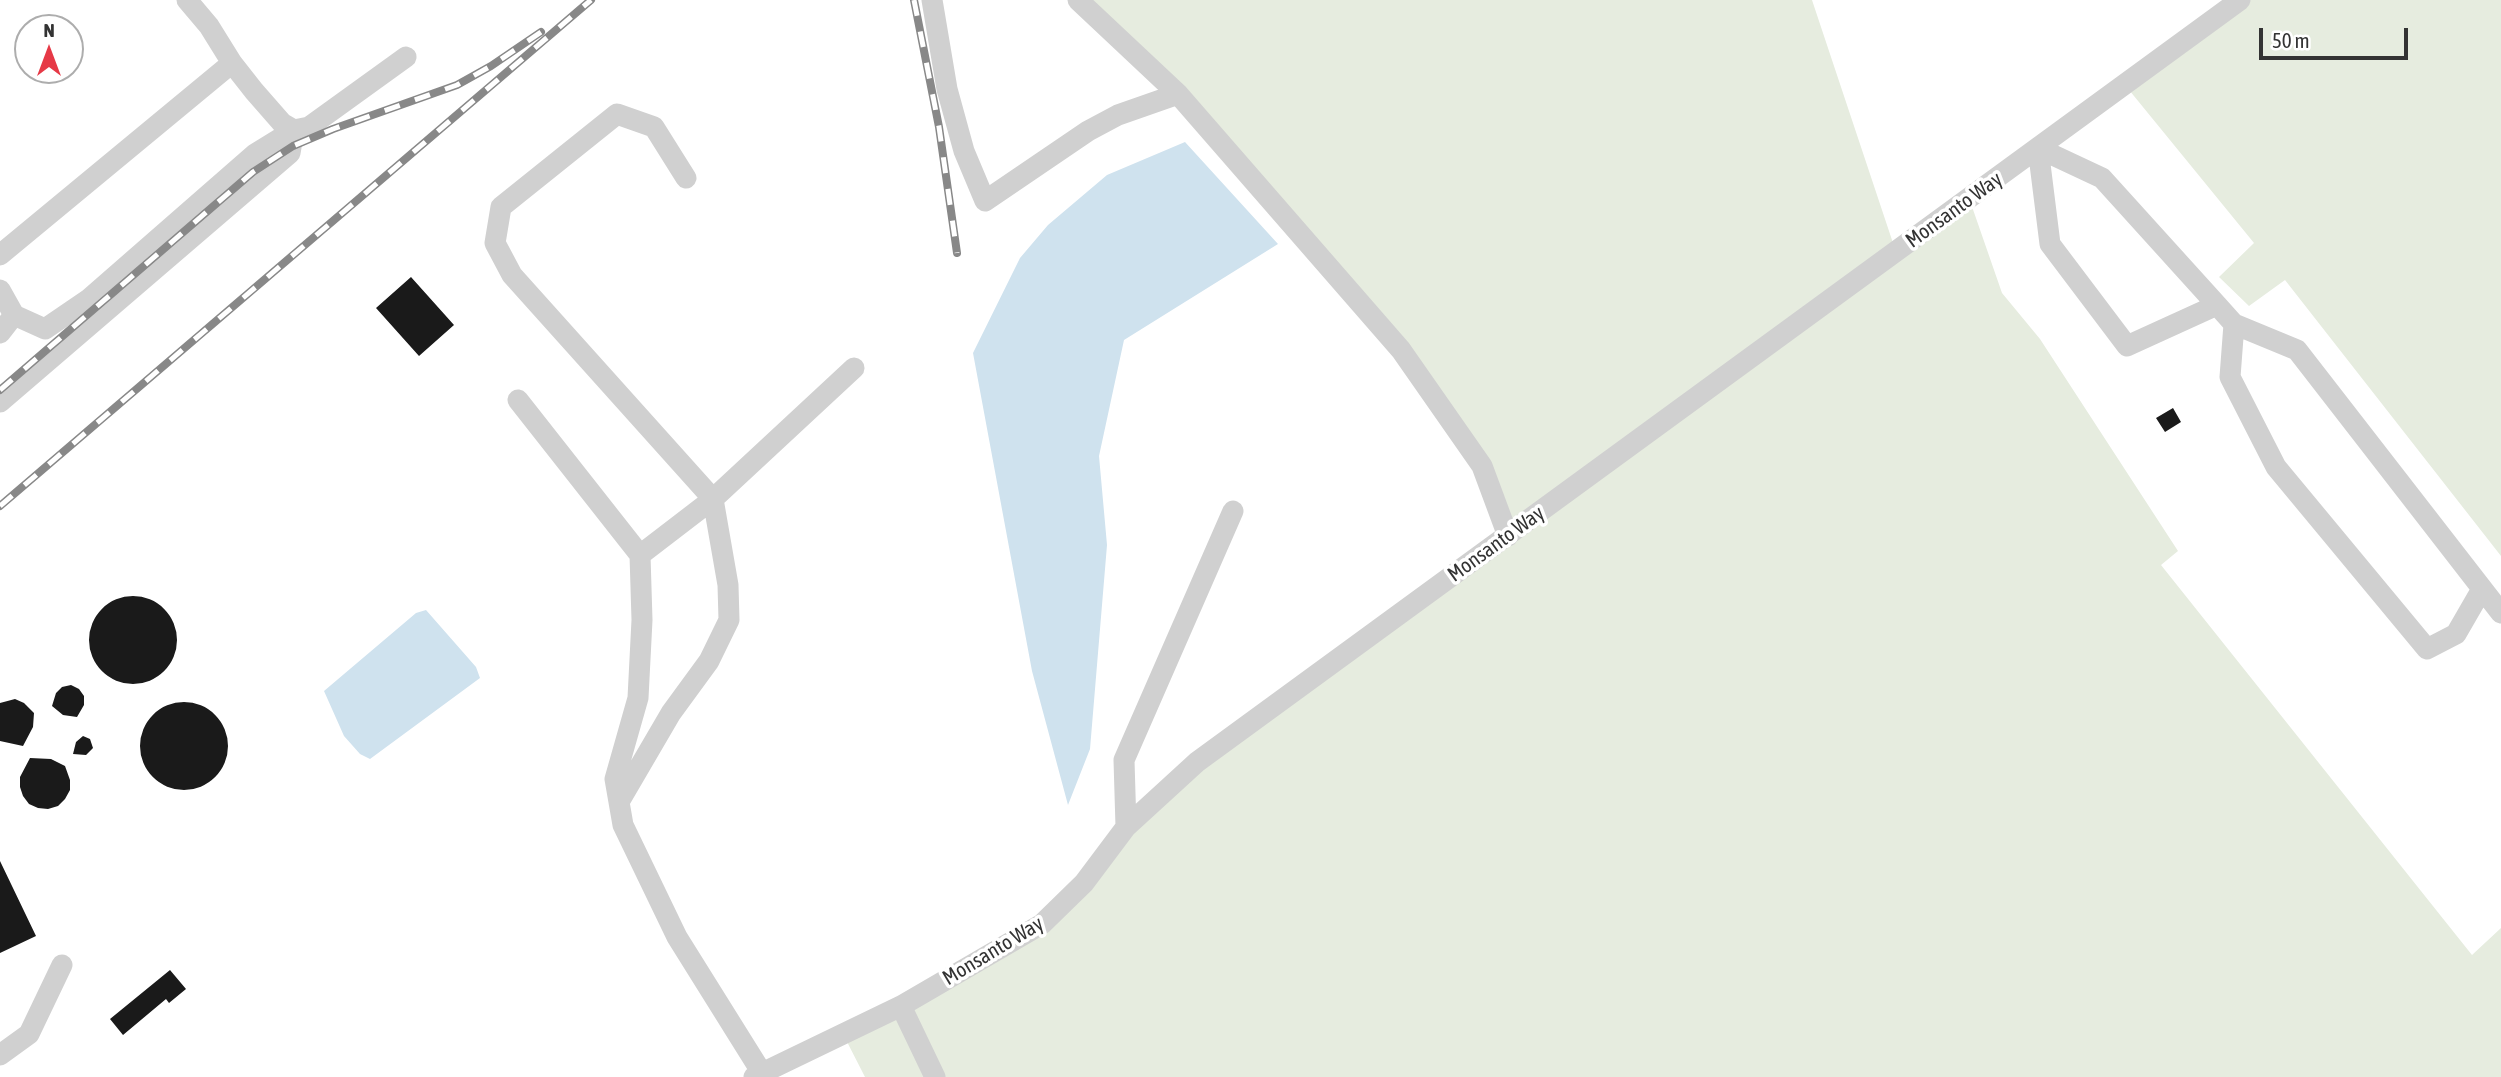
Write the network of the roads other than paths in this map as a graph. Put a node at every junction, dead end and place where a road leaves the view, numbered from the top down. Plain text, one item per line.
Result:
1 (187, 0) edge
2 (932, 0) edge
3 (1077, 0) edge
4 (2237, 1) edge
5 (406, 57) dead end
6 (232, 63) junction
7 (1178, 94) junction
8 (294, 130) junction
9 (2038, 148) junction
10 (686, 178) dead end
11 (0, 255) edge
12 (0, 290) edge
13 (2217, 305) junction
14 (14, 315) junction
15 (2234, 324) junction
16 (0, 332) edge
17 (854, 368) dead end
18 (518, 400) dead end
19 (0, 402) edge
20 (713, 499) junction
21 (1233, 511) dead end
22 (1507, 536) junction
23 (640, 555) junction
24 (2482, 589) junction
25 (2501, 613) edge
26 (620, 802) junction
27 (1126, 827) junction
28 (62, 964) dead end
29 (901, 1006) junction
30 (0, 1055) edge
31 (758, 1075) edge
32 (935, 1077) edge

1 - 6 street
2 - 7 street
3 - 7 street
4 - 9 street, Monsanto Way
5 - 8 street
6 - 8 street
6 - 11 street
7 - 22 street
8 - 14 street
8 - 19 street
9 - 13 street
9 - 13 street
9 - 22 street, Monsanto Way
10 - 20 street
12 - 14 street
13 - 15 street
14 - 16 street
15 - 24 street
15 - 24 street
17 - 20 street
18 - 23 street
20 - 23 street
20 - 26 street
21 - 27 street
22 - 27 street, Monsanto Way
23 - 26 street
24 - 25 street
26 - 31 street
27 - 29 street, Monsanto Way
28 - 30 street
29 - 31 street, Monsanto Way
29 - 32 street

